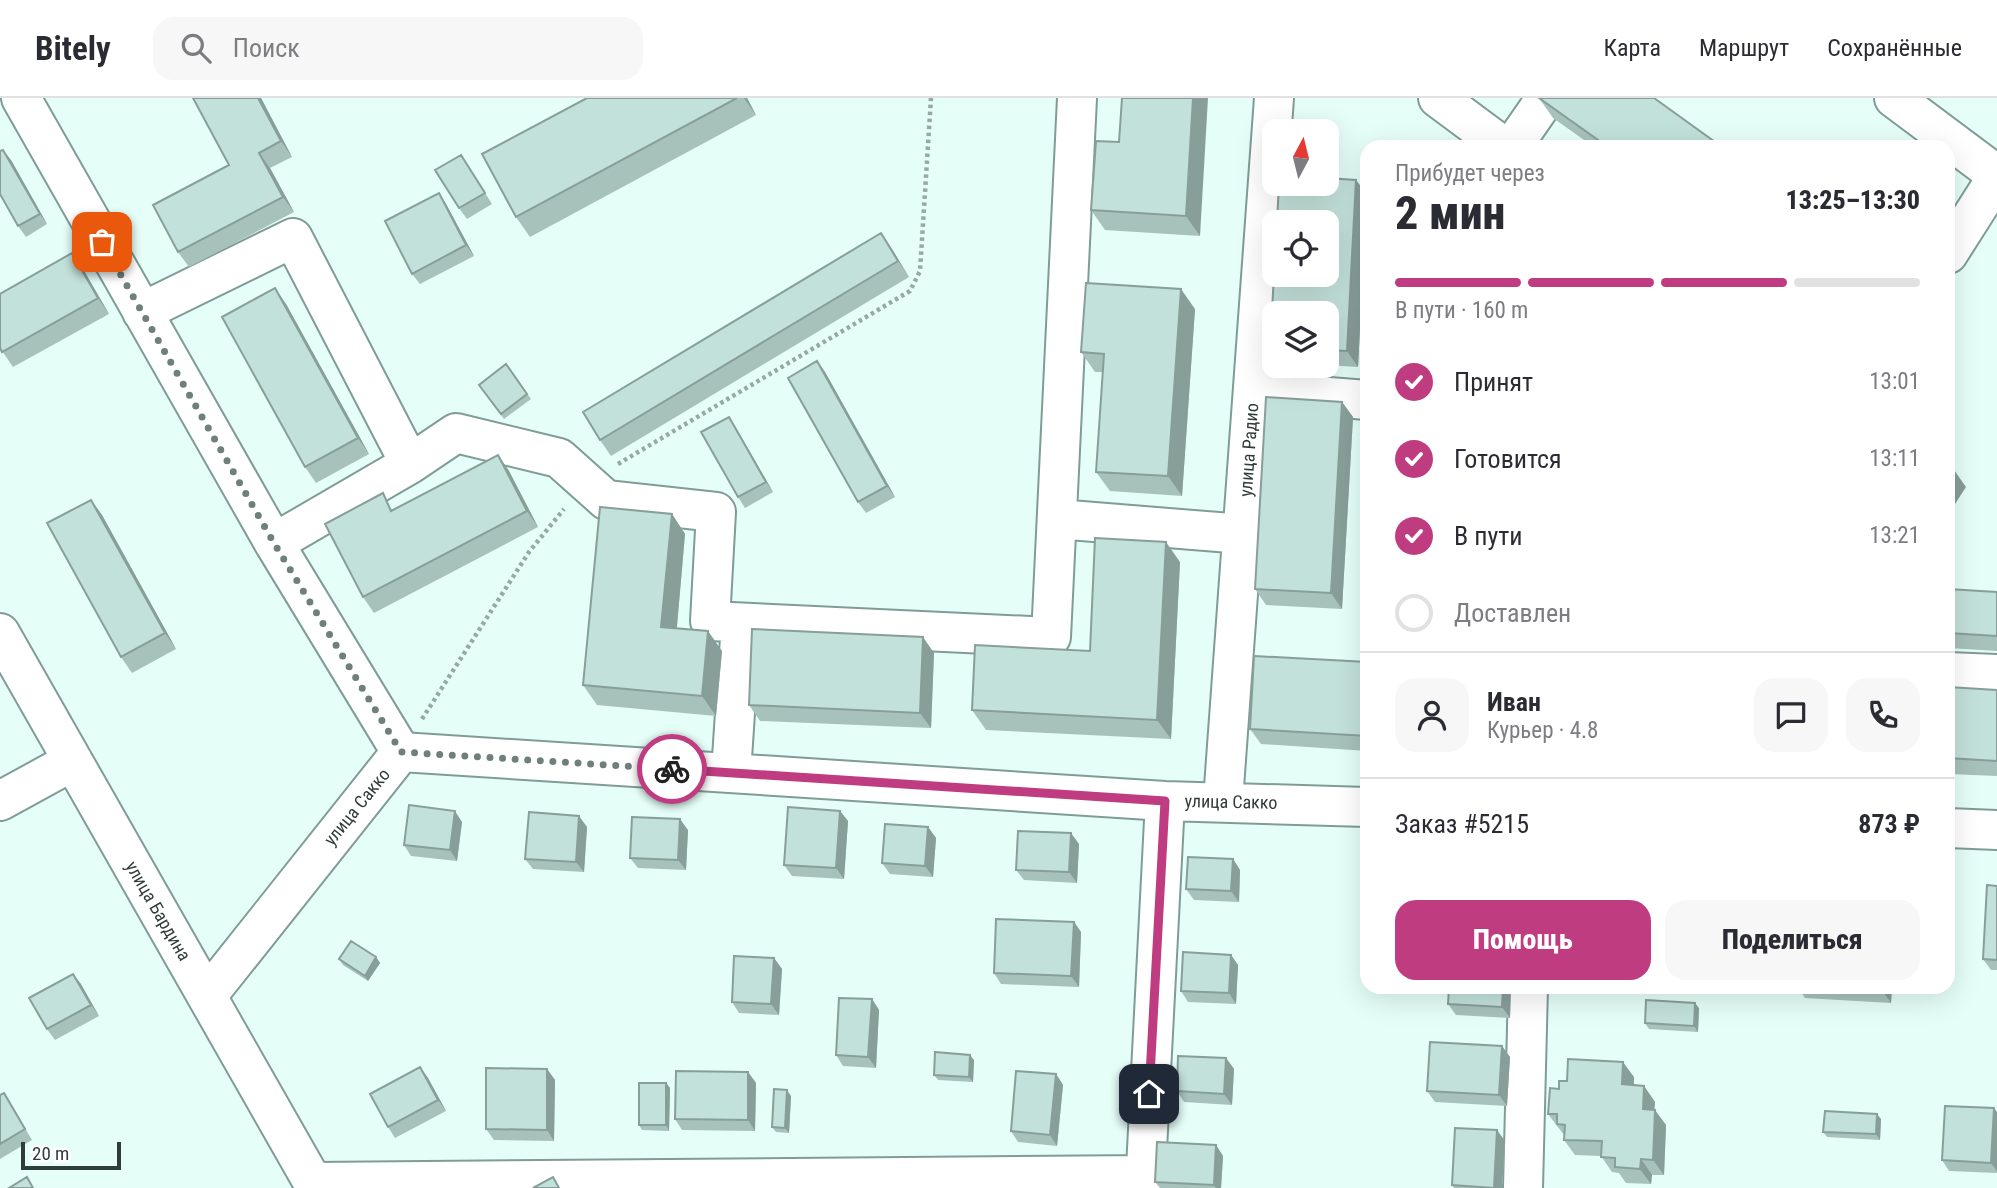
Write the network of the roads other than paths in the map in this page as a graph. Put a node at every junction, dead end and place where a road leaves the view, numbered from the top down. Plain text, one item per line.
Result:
1 (1077, 98) edge
2 (1274, 98) edge
3 (1438, 98) edge
4 (1546, 98) edge
5 (1894, 98) edge
6 (14, 104) edge
7 (1495, 140) edge
8 (1517, 140) edge
9 (1949, 140) edge
10 (1955, 144) edge
11 (1997, 176) edge
12 (1955, 243) edge
13 (142, 312) junction
14 (1253, 391) junction
15 (1360, 399) edge
16 (410, 464) junction
17 (1057, 519) junction
18 (1243, 534) junction
19 (274, 543) junction
20 (741, 623) junction
21 (0, 633) edge
22 (1955, 672) edge
23 (1997, 674) edge
24 (401, 752) junction
25 (73, 761) junction
26 (731, 773) junction
27 (0, 801) edge
28 (1165, 801) junction
29 (1223, 802) junction
30 (1360, 807) edge
31 (1955, 828) edge
32 (1997, 830) edge
33 (1528, 994) edge
34 (207, 996) junction
35 (1145, 1181) edge
36 (315, 1185) edge
37 (1523, 1188) edge

1 - 17 street
2 - 14 street, улица Радио
3 - 7 street
4 - 8 street
5 - 9 street
6 - 13 street
10 - 11 street
11 - 12 street
13 - 16 street
13 - 19 street
14 - 15 street
14 - 18 street, улица Радио
16 - 19 street
16 - 20 street
17 - 18 street
17 - 20 street
18 - 29 street, улица Радио
19 - 24 street
20 - 26 street
21 - 25 street, улица Бардина
22 - 23 street
24 - 26 street, улица Сакко
24 - 34 street, улица Сакко
25 - 27 street
25 - 34 street, улица Бардина
26 - 28 street, улица Сакко
28 - 29 street, улица Сакко
28 - 35 street
29 - 30 street, улица Сакко
31 - 32 street
33 - 37 street
34 - 36 street, улица Бардина
35 - 36 street

